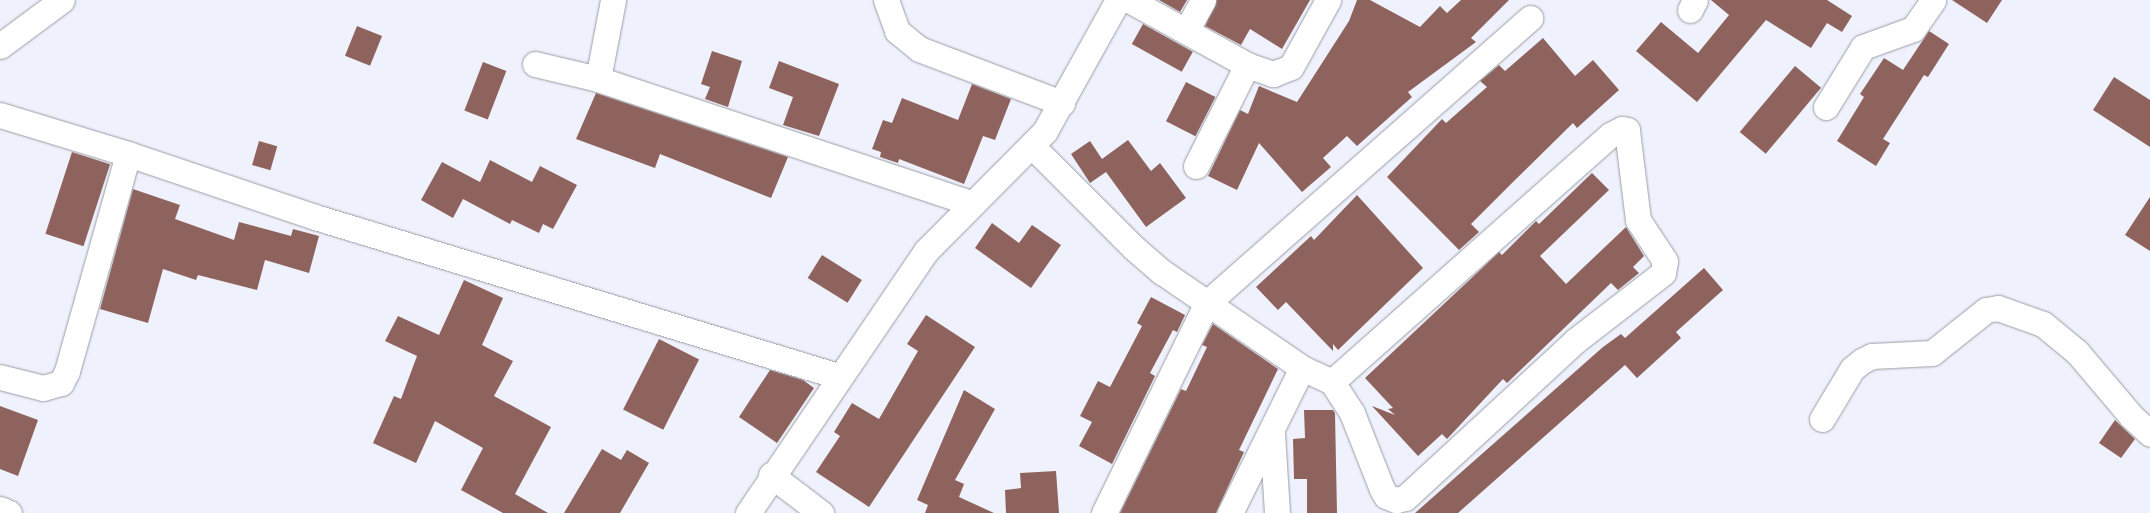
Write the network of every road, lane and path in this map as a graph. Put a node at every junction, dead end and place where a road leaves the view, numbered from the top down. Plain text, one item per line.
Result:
1 (62, 0) edge
2 (612, 0) edge
3 (886, 0) edge
4 (1118, 0) edge
5 (1130, 0) edge
6 (1203, 0) edge
7 (1328, 0) edge
8 (1933, 0) edge
9 (1530, 18) dead end
10 (1186, 31) junction
11 (0, 46) edge
12 (534, 64) dead end
13 (1248, 65) junction
14 (598, 79) junction
15 (1062, 103) junction
16 (1826, 107) dead end
17 (0, 115) edge
18 (1032, 146) junction
19 (128, 154) junction
20 (1196, 166) dead end
21 (971, 203) junction
22 (1207, 303) junction
23 (1302, 368) junction
24 (838, 376) junction
25 (0, 377) edge
26 (1332, 382) junction
27 (1822, 419) dead end
28 (1272, 433) junction
29 (2150, 434) edge
30 (771, 475) junction
31 (0, 509) edge
32 (9, 513) edge
33 (748, 513) edge
34 (821, 513) edge
35 (1104, 513) edge
36 (1230, 513) edge
37 (1277, 513) edge

1 - 11 street
2 - 14 street
3 - 15 street
4 - 15 street
5 - 10 street
6 - 10 street
7 - 13 street
8 - 16 street
9 - 22 street
10 - 13 street
12 - 14 street
13 - 20 street
14 - 21 street
15 - 18 street
17 - 19 street
18 - 21 street
18 - 22 street
19 - 24 street
19 - 25 street
21 - 24 street
22 - 23 street
22 - 35 street
23 - 26 street
23 - 28 street
24 - 30 street
26 - 26 street
27 - 29 street
28 - 36 street
28 - 37 street
30 - 33 street
30 - 34 street
31 - 32 street

